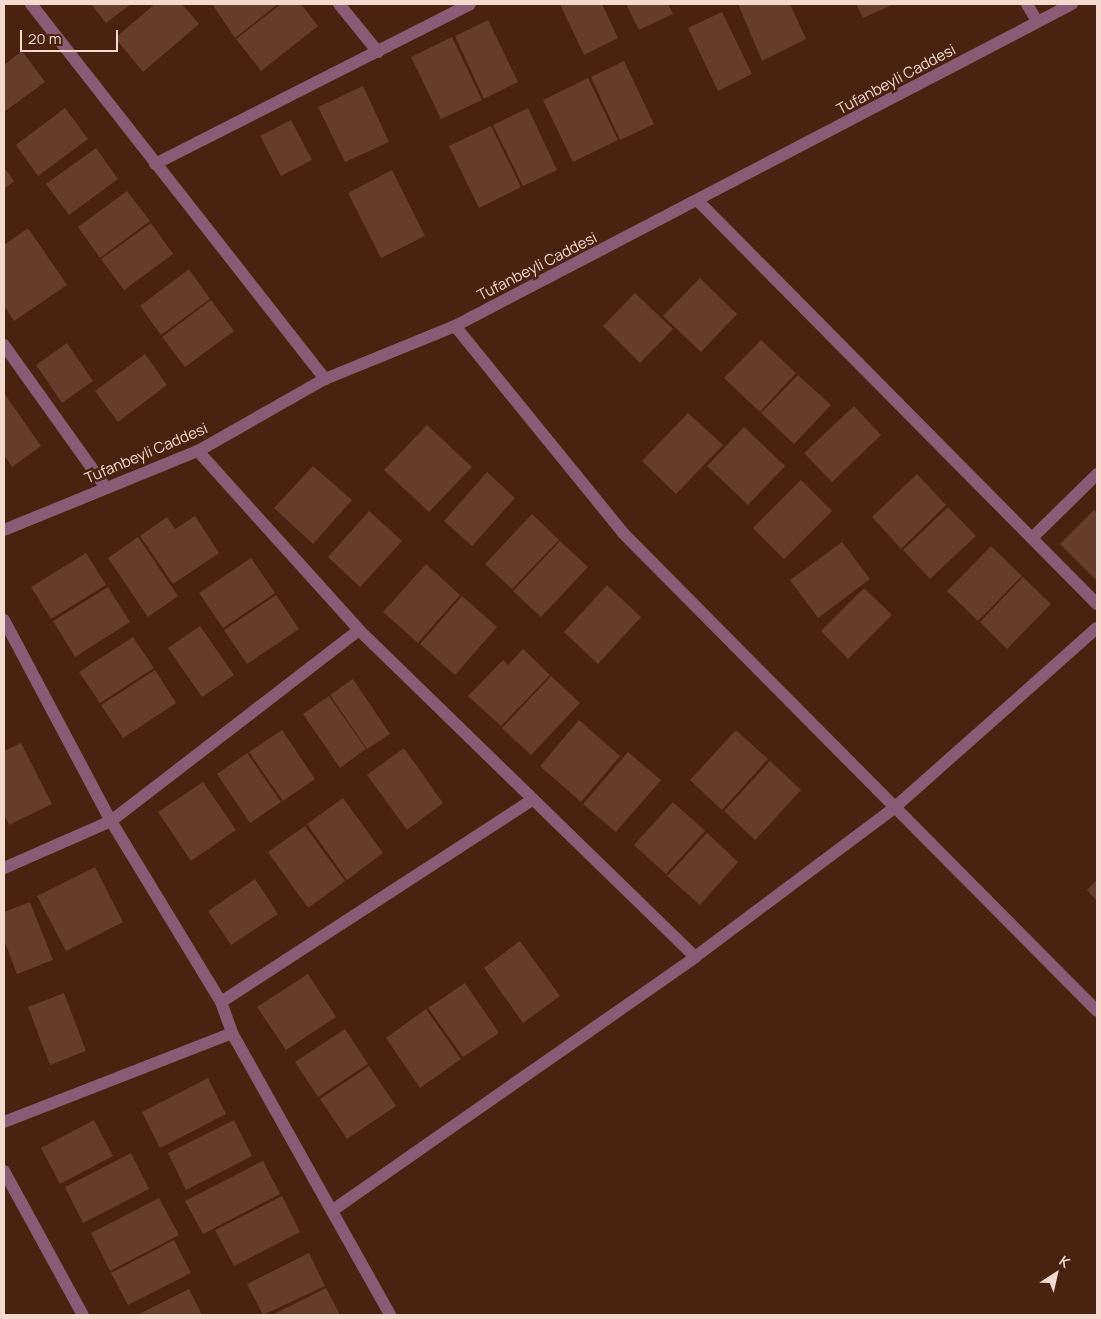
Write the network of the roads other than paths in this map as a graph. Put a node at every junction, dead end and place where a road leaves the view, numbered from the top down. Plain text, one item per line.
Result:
1 (31, 4) edge
2 (339, 4) edge
3 (470, 4) edge
4 (1027, 4) edge
5 (1072, 4) edge
6 (1037, 21) junction
7 (378, 52) junction
8 (155, 164) junction
9 (698, 200) junction
10 (456, 326) junction
11 (4, 346) edge
12 (326, 379) junction
13 (198, 451) junction
14 (1097, 474) edge
15 (106, 488) junction
16 (4, 530) edge
17 (1033, 537) junction
18 (1097, 604) edge
19 (4, 620) edge
20 (1097, 628) edge
21 (359, 630) junction
22 (534, 799) junction
23 (894, 808) junction
24 (111, 821) junction
25 (4, 868) edge
26 (694, 958) junction
27 (221, 1002) junction
28 (1097, 1011) edge
29 (232, 1034) junction
30 (4, 1122) edge
31 (4, 1171) edge
32 (332, 1210) junction
33 (83, 1315) edge
34 (390, 1315) edge

1 - 8 street
2 - 7 street
3 - 7 street
4 - 6 street
5 - 6 street, Tufanbeyli Caddesi
6 - 9 street, Tufanbeyli Caddesi
7 - 8 street
8 - 12 street
9 - 10 street, Tufanbeyli Caddesi
9 - 17 street
10 - 12 street, Tufanbeyli Caddesi
10 - 23 street
11 - 15 street
12 - 13 street, Tufanbeyli Caddesi
13 - 15 street, Tufanbeyli Caddesi
13 - 21 street
14 - 17 street
15 - 16 street, Tufanbeyli Caddesi
17 - 18 street
19 - 24 street
20 - 23 street
21 - 22 street
21 - 24 street
22 - 26 street
22 - 27 street
23 - 26 street
23 - 28 street
24 - 25 street
24 - 27 street
26 - 32 street
27 - 29 street
29 - 30 street
29 - 32 street
31 - 33 street
32 - 34 street

